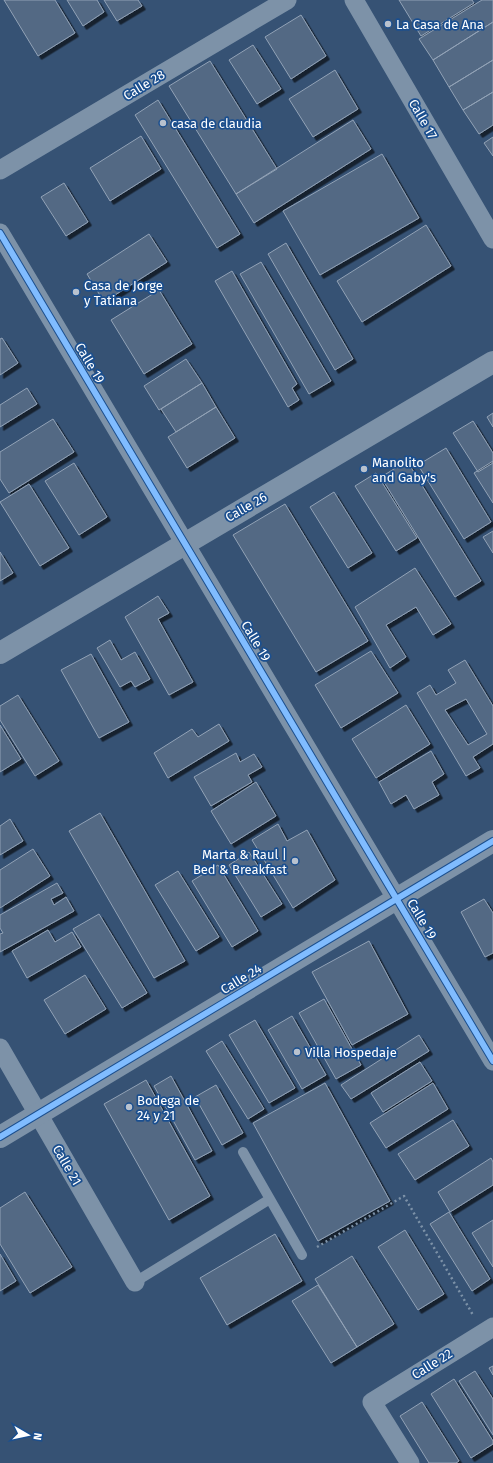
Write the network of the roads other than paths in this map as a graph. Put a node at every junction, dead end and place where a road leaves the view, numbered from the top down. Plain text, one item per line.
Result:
1 (287, 0) edge
2 (354, 0) edge
3 (0, 170) edge
4 (0, 232) edge
5 (493, 239) edge
6 (493, 362) edge
7 (185, 543) junction
8 (0, 653) edge
9 (493, 841) edge
10 (396, 898) junction
11 (0, 1048) edge
12 (493, 1061) edge
13 (38, 1114) junction
14 (0, 1137) edge
15 (244, 1152) dead end
16 (270, 1199) junction
17 (302, 1256) road end
18 (135, 1282) joint
19 (488, 1330) edge
20 (410, 1463) edge

1 - 3 street, Calle 28
2 - 5 street, Calle 17
4 - 7 street, Calle 19
6 - 7 street, Calle 26
7 - 8 street, Calle 26
7 - 10 street, Calle 19
9 - 10 street, Calle 24
10 - 12 street, Calle 19
10 - 13 street, Calle 24
11 - 13 street, Calle 21
13 - 14 street, Calle 24
13 - 18 street, Calle 21
15 - 16 lane
16 - 17 lane
16 - 18 lane
19 - 20 street, Calle 22

